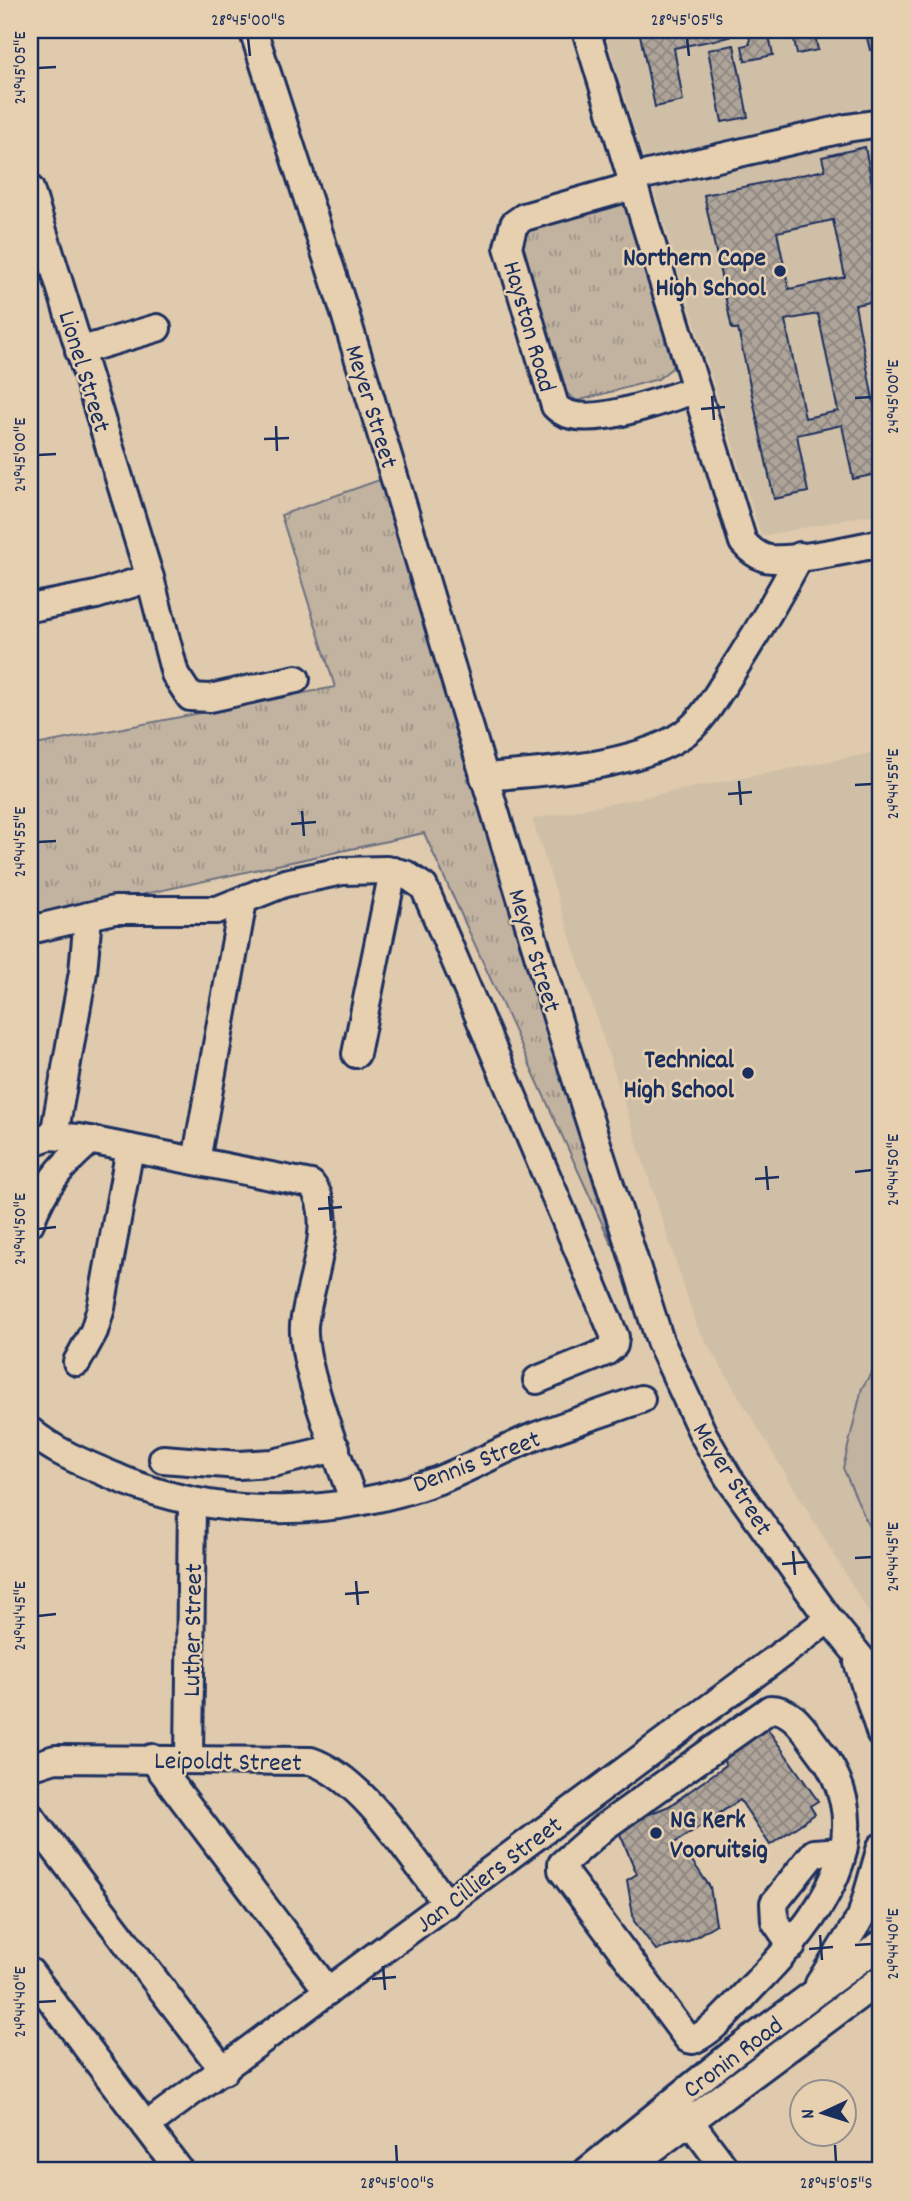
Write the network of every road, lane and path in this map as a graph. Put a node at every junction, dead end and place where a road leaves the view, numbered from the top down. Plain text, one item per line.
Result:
1 (253, 30) edge
2 (265, 30) edge
3 (586, 30) edge
4 (270, 64) junction
5 (881, 123) edge
6 (632, 182) junction
7 (30, 189) edge
8 (158, 328) dead end
9 (79, 351) junction
10 (696, 390) junction
11 (881, 543) edge
12 (800, 556) junction
13 (147, 566) junction
14 (30, 608) edge
15 (296, 679) dead end
16 (484, 777) junction
17 (393, 871) junction
18 (243, 901) junction
19 (88, 916) junction
20 (30, 930) edge
21 (356, 1054) dead end
22 (42, 1140) edge
23 (91, 1140) junction
24 (130, 1148) junction
25 (196, 1161) junction
26 (30, 1223) edge
27 (77, 1362) dead end
28 (537, 1380) dead end
29 (641, 1399) dead end
30 (30, 1432) edge
31 (336, 1448) junction
32 (163, 1459) dead end
33 (192, 1502) junction
34 (354, 1502) junction
35 (829, 1619) junction
36 (852, 1647) junction
37 (881, 1666) edge
38 (881, 1683) edge
39 (881, 1735) edge
40 (152, 1758) junction
41 (189, 1759) junction
42 (30, 1766) edge
43 (30, 1816) edge
44 (881, 1847) edge
45 (843, 1851) junction
46 (447, 1904) junction
47 (881, 1944) edge
48 (792, 1946) junction
49 (30, 1972) edge
50 (881, 1979) edge
51 (328, 1991) junction
52 (811, 1997) junction
53 (713, 2026) junction
54 (732, 2054) junction
55 (224, 2071) junction
56 (748, 2078) junction
57 (673, 2100) junction
58 (690, 2121) junction
59 (146, 2126) junction
60 (180, 2171) edge
61 (586, 2171) edge
62 (623, 2171) edge
63 (727, 2171) edge

1 - 4 street, Meyer Street
2 - 4 street, Meyer Street
3 - 6 street
4 - 16 street, Meyer Street
5 - 6 street
6 - 10 street
6 - 10 street, Hayston Road
7 - 9 street, Lionel Street
8 - 9 street
9 - 13 street, Lionel Street
10 - 12 street
11 - 12 street
12 - 16 street
13 - 14 street
13 - 15 street, Lionel Street
16 - 35 street, Meyer Street
17 - 18 street
17 - 21 street
17 - 28 street
18 - 19 street
18 - 25 street
19 - 20 street
19 - 22 street
22 - 23 street
23 - 24 street
23 - 26 street
24 - 25 street
24 - 27 street
25 - 31 street
29 - 34 street, Dennis Street
30 - 33 street, Dennis Street
31 - 32 street
31 - 34 street
33 - 34 street, Dennis Street
33 - 41 street, Luther Street
35 - 36 street, Meyer Street
35 - 46 street, Jan Cilliers Street
36 - 37 street
36 - 38 street, Meyer Street
36 - 39 street
40 - 41 street, Leipoldt Street
40 - 42 street, Leipoldt Street
40 - 51 street
41 - 46 street, Leipoldt Street
43 - 55 street
44 - 52 street
45 - 48 street
45 - 48 street
45 - 53 street
46 - 51 street, Jan Cilliers Street
47 - 52 street, Cronin Road
48 - 53 street
49 - 59 street
50 - 56 street, Cronin Road
51 - 55 street, Jan Cilliers Street
52 - 54 street, Cronin Road
53 - 54 street
54 - 56 street
54 - 57 street, Cronin Road
55 - 59 street, Jan Cilliers Street
56 - 58 street, Cronin Road
57 - 58 street
57 - 61 street, Cronin Road
58 - 62 street, Cronin Road
58 - 63 street
59 - 60 street

